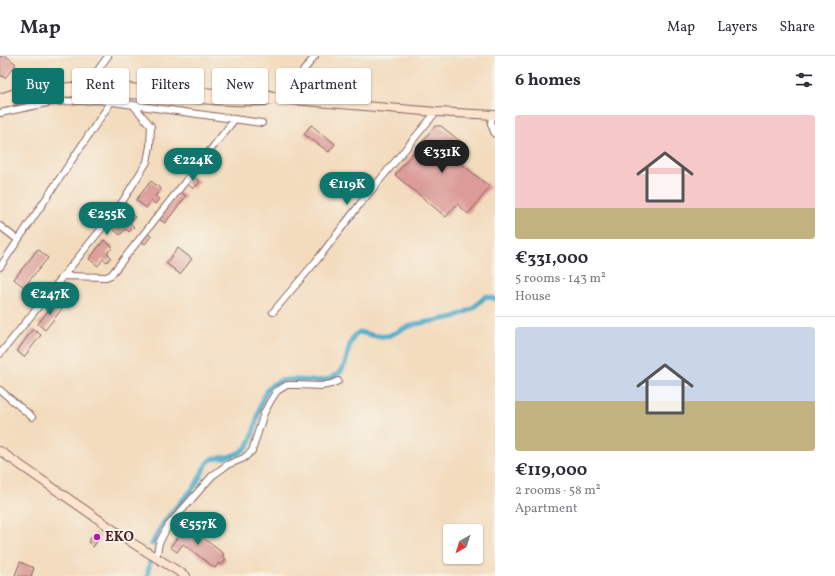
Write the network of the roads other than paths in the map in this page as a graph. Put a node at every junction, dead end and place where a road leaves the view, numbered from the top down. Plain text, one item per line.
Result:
1 (108, 56) edge
2 (315, 56) edge
3 (99, 68) edge
4 (306, 68) edge
5 (72, 87) edge
6 (129, 88) edge
7 (276, 97) edge
8 (0, 98) edge
9 (276, 100) edge
10 (72, 101) edge
11 (110, 104) edge
12 (126, 104) edge
13 (341, 104) edge
14 (0, 105) edge
15 (133, 105) junction
16 (436, 112) junction
17 (0, 113) edge
18 (493, 115) edge
19 (234, 119) junction
20 (262, 123) dead end
21 (495, 134) edge
22 (0, 226) edge
23 (18, 240) junction
24 (0, 266) edge
25 (63, 276) junction
26 (272, 312) dead end
27 (0, 354) edge
28 (338, 381) dead end
29 (0, 390) edge
30 (32, 417) dead end
31 (0, 451) edge
32 (156, 558) junction
33 (186, 576) edge

1 - 3 street
2 - 4 street
5 - 8 main road
6 - 7 main road
9 - 14 main road
10 - 17 street
11 - 23 street
12 - 15 street
13 - 16 main road
15 - 19 street
15 - 25 street
16 - 18 main road
16 - 26 street
18 - 21 street
19 - 20 street
19 - 25 street
22 - 23 street
23 - 24 street
25 - 27 street
28 - 32 street
29 - 30 street
31 - 32 main road
32 - 33 main road

